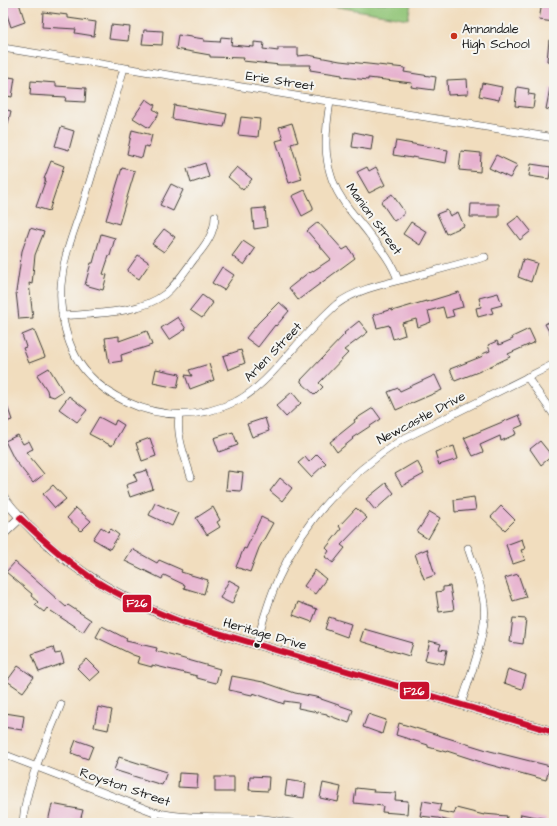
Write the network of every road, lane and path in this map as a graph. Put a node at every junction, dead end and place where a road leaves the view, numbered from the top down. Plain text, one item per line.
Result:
1 (3, 48) edge
2 (124, 68) junction
3 (330, 102) junction
4 (554, 138) edge
5 (215, 216) dead end
6 (485, 257) dead end
7 (398, 280) junction
8 (62, 316) junction
9 (554, 364) edge
10 (527, 377) junction
11 (179, 415) junction
12 (554, 415) edge
13 (191, 477) dead end
14 (3, 497) edge
15 (20, 518) junction
16 (3, 534) edge
17 (468, 548) dead end
18 (256, 645) junction
19 (61, 704) dead end
20 (462, 706) junction
21 (554, 732) edge
22 (3, 754) edge
23 (37, 768) junction
24 (154, 812) junction
25 (23, 823) edge
26 (158, 823) edge
27 (291, 823) edge

1 - 2 street, Erie Street
2 - 3 street, Erie Street
2 - 8 street, Arlen Street
3 - 4 street, Erie Street
3 - 7 street, Manion Street
5 - 8 street
6 - 7 street, Arlen Street
7 - 11 street, Arlen Street
8 - 11 street, Arlen Street
9 - 10 street, Newcastle Drive
10 - 12 street
10 - 18 street, Newcastle Drive
11 - 13 street
14 - 15 street, Heritage Drive
15 - 16 street
15 - 18 street, Heritage Drive
17 - 20 street
18 - 20 street, Heritage Drive
19 - 23 street
20 - 21 street, Heritage Drive
22 - 23 street, Royston Street
23 - 24 street, Royston Street
23 - 25 street
24 - 26 street
24 - 27 street, Royston Street

